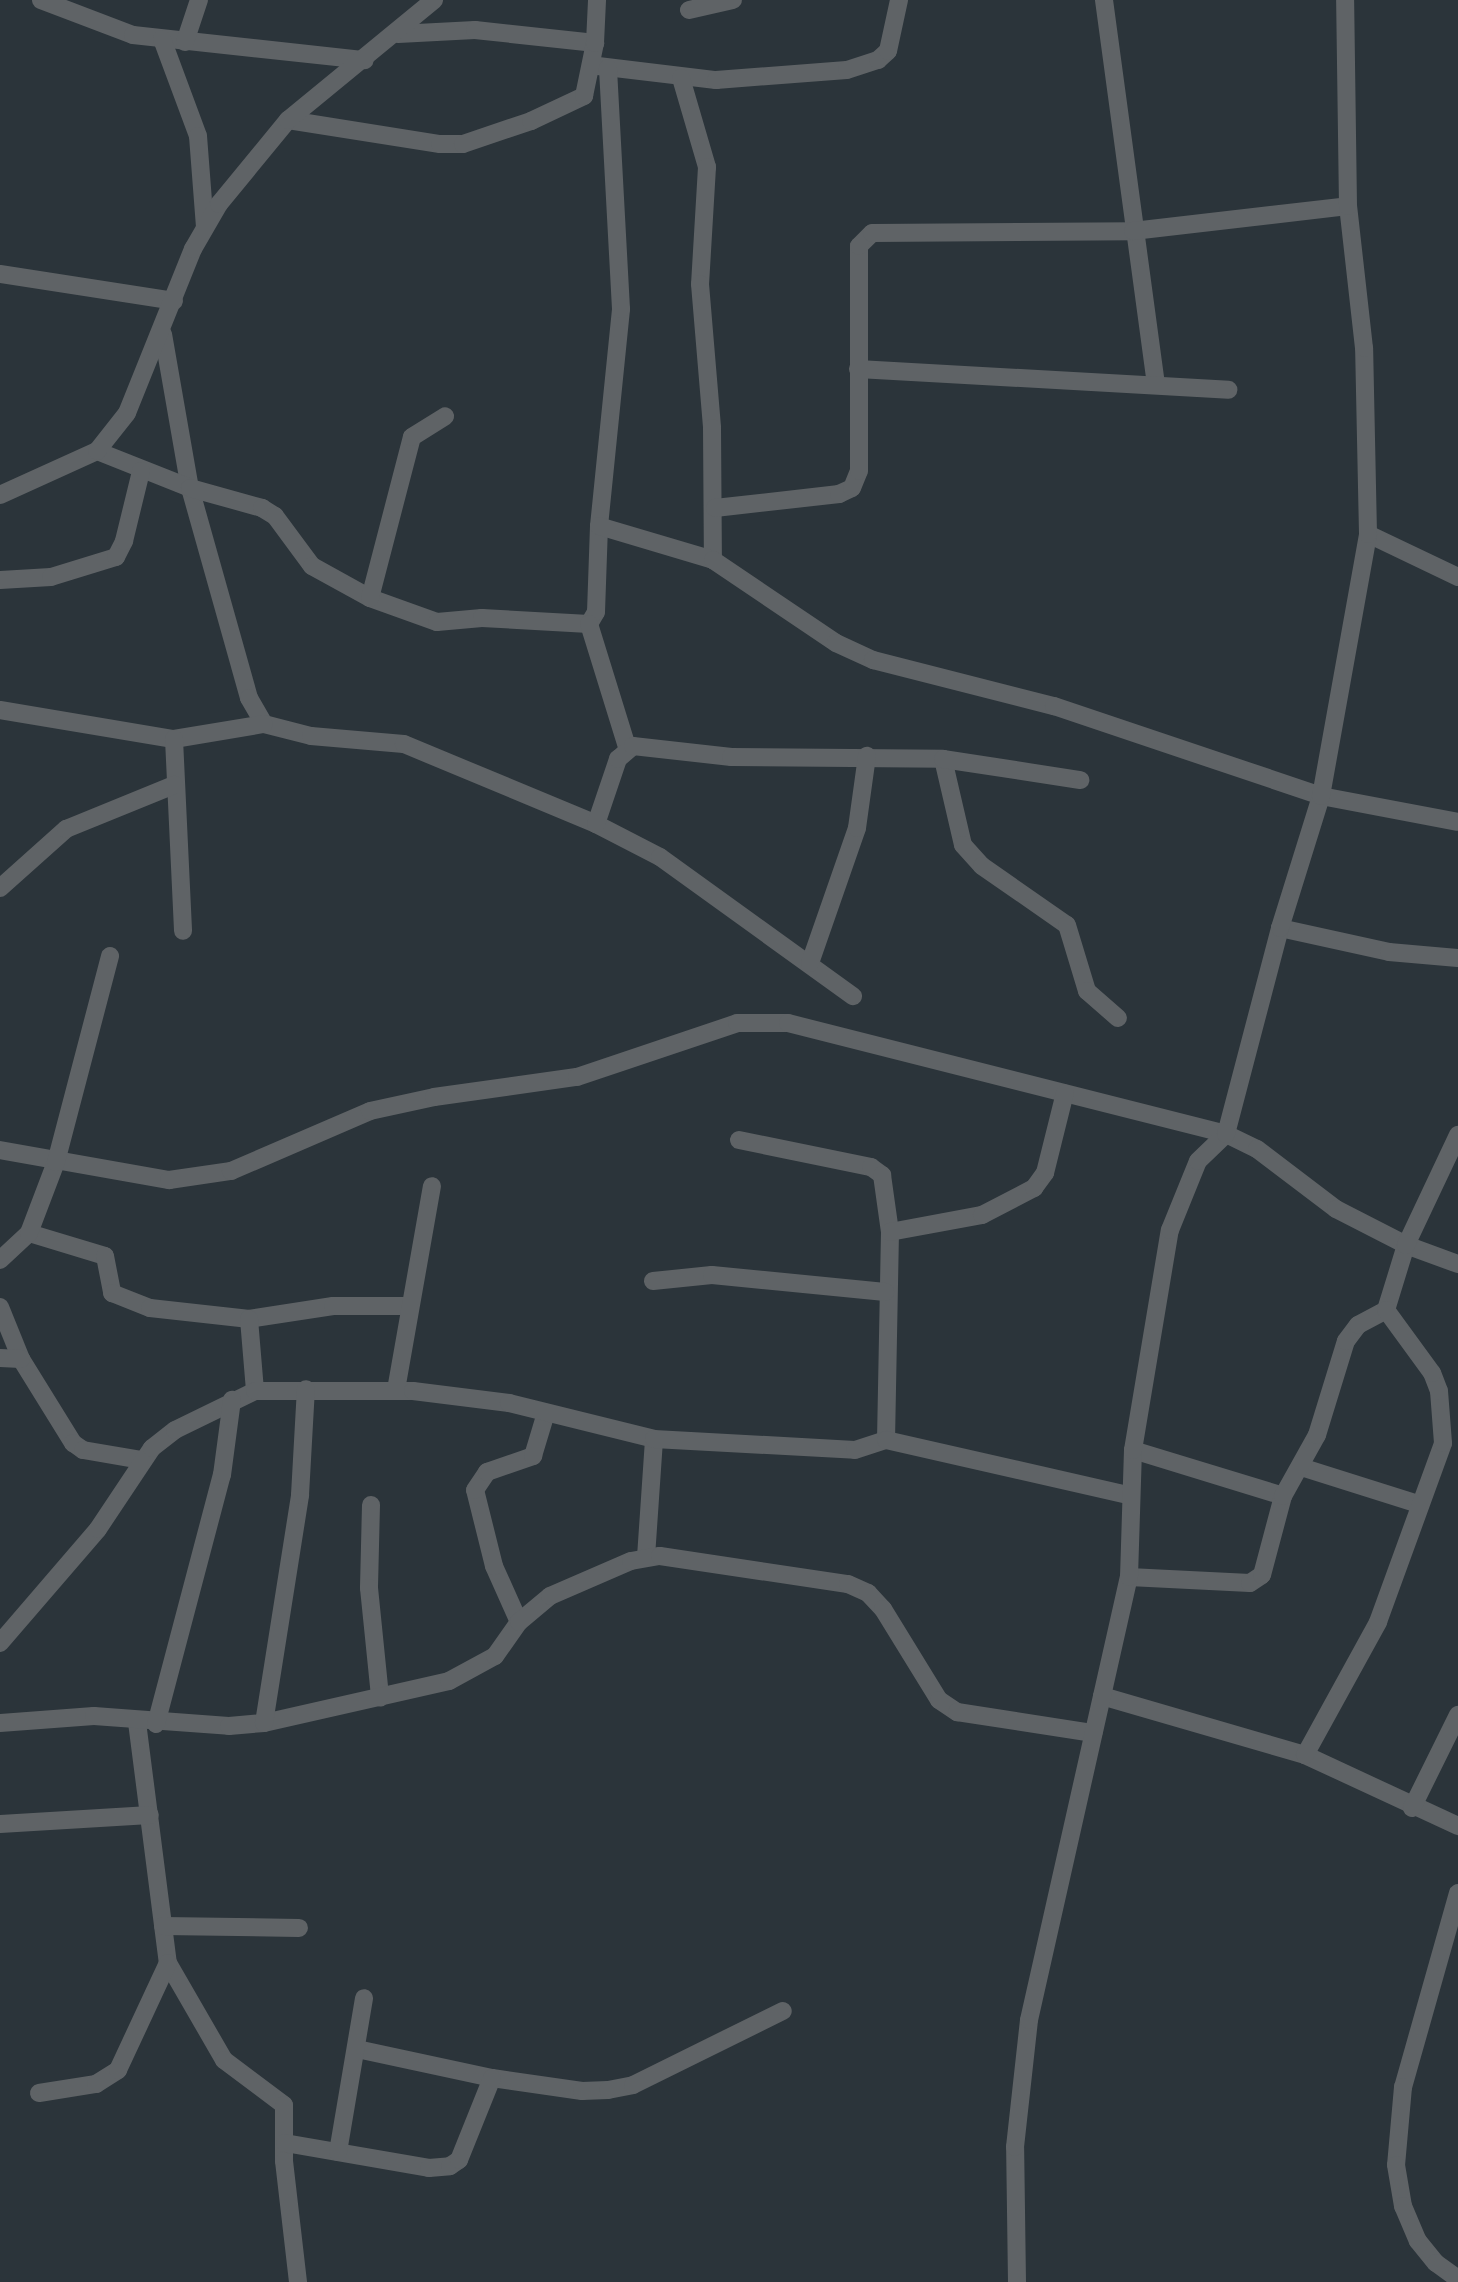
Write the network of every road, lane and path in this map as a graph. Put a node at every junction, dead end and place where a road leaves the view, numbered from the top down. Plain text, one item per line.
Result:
1 (41, 0) edge
2 (199, 0) edge
3 (434, 0) edge
4 (597, 0) edge
5 (733, 0) edge
6 (899, 0) edge
7 (1104, 0) edge
8 (1345, 0) edge
9 (689, 9) dead end
10 (398, 34) junction
11 (162, 39) junction
12 (185, 42) junction
13 (595, 43) junction
14 (365, 60) junction
15 (600, 67) junction
16 (681, 78) junction
17 (288, 120) junction
18 (1348, 206) junction
19 (205, 227) junction
20 (1133, 231) junction
21 (0, 275) edge
22 (174, 301) junction
23 (163, 334) junction
24 (858, 369) junction
25 (1156, 386) junction
26 (1228, 390) dead end
27 (445, 416) dead end
28 (97, 451) junction
29 (141, 471) junction
30 (190, 488) junction
31 (0, 495) edge
32 (715, 509) junction
33 (599, 526) junction
34 (1368, 534) junction
35 (713, 560) junction
36 (1458, 577) edge
37 (1, 585) edge
38 (370, 598) junction
39 (589, 624) junction
40 (0, 710) edge
41 (264, 724) junction
42 (174, 740) junction
43 (626, 747) junction
44 (867, 756) junction
45 (943, 759) junction
46 (1080, 780) dead end
47 (174, 785) junction
48 (1321, 796) junction
49 (1458, 822) edge
50 (596, 824) junction
51 (0, 888) edge
52 (1280, 928) junction
53 (183, 931) dead end
54 (110, 956) dead end
55 (1458, 958) edge
56 (810, 962) junction
57 (853, 996) dead end
58 (1118, 1018) dead end
59 (1065, 1093) junction
60 (1226, 1134) junction
61 (1458, 1135) edge
62 (739, 1140) dead end
63 (0, 1150) edge
64 (56, 1162) junction
65 (432, 1186) dead end
66 (890, 1232) junction
67 (29, 1233) junction
68 (1406, 1245) junction
69 (0, 1260) edge
70 (1458, 1264) edge
71 (653, 1281) dead end
72 (886, 1292) junction
73 (408, 1306) junction
74 (0, 1307) edge
75 (1386, 1310) junction
76 (249, 1319) junction
77 (0, 1358) edge
78 (21, 1359) junction
79 (306, 1389) junction
80 (396, 1390) junction
81 (255, 1391) junction
82 (232, 1400) junction
83 (546, 1413) junction
84 (654, 1439) junction
85 (886, 1440) junction
86 (1451, 1446) edge
87 (1133, 1450) junction
88 (142, 1460) junction
89 (1301, 1467) junction
90 (1129, 1495) junction
91 (1283, 1496) junction
92 (1418, 1504) junction
93 (371, 1505) dead end
94 (646, 1557) junction
95 (1129, 1577) junction
96 (519, 1622) junction
97 (0, 1643) edge
98 (1102, 1696) junction
99 (380, 1697) junction
100 (1458, 1715) edge
101 (137, 1722) junction
102 (0, 1723) edge
103 (264, 1723) junction
104 (156, 1724) junction
105 (1093, 1732) junction
106 (1305, 1755) junction
107 (1412, 1808) junction
108 (150, 1815) junction
109 (0, 1824) edge
110 (1458, 1826) edge
111 (1458, 1893) edge
112 (163, 1926) junction
113 (299, 1928) dead end
114 (169, 1963) junction
115 (364, 1998) dead end
116 (783, 2011) dead end
117 (357, 2049) junction
118 (492, 2078) junction
119 (39, 2093) dead end
120 (285, 2143) junction
121 (338, 2152) junction
122 (1458, 2279) edge
123 (298, 2282) edge
124 (1017, 2282) edge

1 - 11 street
2 - 12 street
3 - 10 street
4 - 13 street
5 - 9 street
6 - 16 street
7 - 20 street
8 - 18 street
10 - 13 street
10 - 14 street
11 - 12 street
11 - 19 street
12 - 14 street
13 - 15 street
14 - 17 street
15 - 16 street
15 - 17 street
15 - 33 street
16 - 32 street
17 - 19 street
18 - 20 street
18 - 34 street
19 - 22 street
20 - 24 street
20 - 25 street
21 - 22 street
22 - 23 street
23 - 28 street
23 - 30 street
24 - 25 street
24 - 32 street
25 - 26 street
27 - 38 street
28 - 29 street
28 - 31 street
29 - 30 street
29 - 37 street
30 - 38 street
30 - 41 street
32 - 35 street
33 - 35 street
33 - 39 street
34 - 36 street
34 - 48 street
35 - 48 street
38 - 39 street
39 - 43 street
40 - 42 street
41 - 42 street
41 - 50 street
42 - 47 street
43 - 44 street
43 - 50 street
44 - 45 street
44 - 56 street
45 - 46 street
45 - 58 street
47 - 51 street
47 - 53 street
48 - 49 street
48 - 52 street
50 - 56 street
52 - 55 street
52 - 60 street
54 - 64 street
56 - 57 street
59 - 60 street
59 - 64 street
59 - 66 street
60 - 68 street
60 - 87 street
61 - 68 street
62 - 66 street
63 - 64 street
64 - 67 street
65 - 73 street
66 - 72 street
67 - 69 street
67 - 76 street
68 - 70 street
68 - 75 street
71 - 72 street
72 - 85 street
73 - 76 street
73 - 80 street
74 - 78 street
75 - 86 street
75 - 89 street
76 - 81 street
77 - 78 street
78 - 88 street
79 - 80 street
79 - 81 street
79 - 103 street
80 - 83 street
81 - 82 street
82 - 88 street
82 - 104 street
83 - 84 street
83 - 96 street
84 - 85 street
84 - 94 street
85 - 90 street
86 - 92 street
87 - 90 street
87 - 91 street
88 - 97 street
89 - 91 street
89 - 92 street
90 - 95 street
91 - 95 street
92 - 106 street
93 - 99 street
94 - 96 street
94 - 105 street
95 - 98 street
96 - 99 street
98 - 105 street
98 - 106 street
99 - 103 street
100 - 107 street
101 - 102 street
101 - 104 street
101 - 108 street
103 - 104 street
105 - 124 street
106 - 107 street
107 - 110 street
108 - 109 street
108 - 112 street
111 - 122 street
112 - 113 street
112 - 114 street
114 - 119 street
114 - 120 street
115 - 117 street
116 - 118 street
117 - 118 street
117 - 121 street
118 - 121 street
120 - 121 street
120 - 123 street

